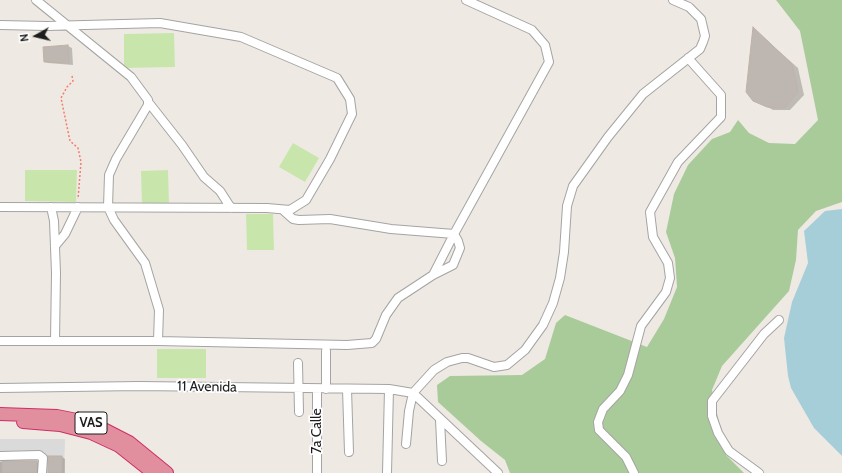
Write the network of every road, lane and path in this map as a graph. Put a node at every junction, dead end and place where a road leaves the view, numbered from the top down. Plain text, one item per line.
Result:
1 (36, 0) edge
2 (466, 0) edge
3 (673, 0) edge
4 (0, 25) edge
5 (67, 26) junction
6 (688, 58) junction
7 (72, 76) dead end
8 (149, 103) junction
9 (0, 207) edge
10 (51, 207) junction
11 (78, 207) junction
12 (108, 207) junction
13 (231, 208) junction
14 (284, 211) junction
15 (454, 234) junction
16 (55, 246) junction
17 (433, 275) junction
18 (779, 320) dead end
19 (0, 341) edge
20 (55, 341) junction
21 (158, 341) junction
22 (326, 351) dead end
23 (298, 363) dead end
24 (0, 388) edge
25 (299, 388) junction
26 (317, 389) junction
27 (326, 389) junction
28 (347, 389) junction
29 (389, 389) junction
30 (413, 393) junction
31 (300, 412) dead end
32 (0, 414) edge
33 (440, 420) junction
34 (0, 422) edge
35 (406, 444) dead end
36 (348, 452) dead end
37 (0, 456) edge
38 (442, 461) dead end
39 (42, 473) edge
40 (153, 473) edge
41 (167, 473) edge
42 (317, 473) edge
43 (387, 473) edge
44 (498, 473) edge
45 (634, 473) edge
46 (759, 473) edge

1 - 5 street
2 - 15 street
3 - 6 street
4 - 5 street
5 - 8 street
5 - 14 street
6 - 30 street
6 - 45 street
7 - 11 path
8 - 12 street
8 - 13 street
9 - 10 street
10 - 11 street
10 - 16 street
11 - 12 street
11 - 16 street
12 - 13 street
12 - 21 street
13 - 14 street
14 - 15 street
15 - 17 street
15 - 17 street
16 - 20 street
17 - 21 street
18 - 46 street
19 - 20 street
20 - 21 street
22 - 27 street
23 - 25 street
24 - 25 street, 11 Avenida
25 - 26 street, 11 Avenida
25 - 31 street
26 - 27 street, 11 Avenida
26 - 42 street, 7a Calle
27 - 28 street, 11 Avenida
28 - 29 street, 11 Avenida
28 - 36 street
29 - 30 street, 11 Avenida
29 - 43 street
30 - 33 street
30 - 35 street
32 - 41 highway, VAS
33 - 38 street
33 - 44 street
34 - 40 highway, VAS
37 - 39 street

